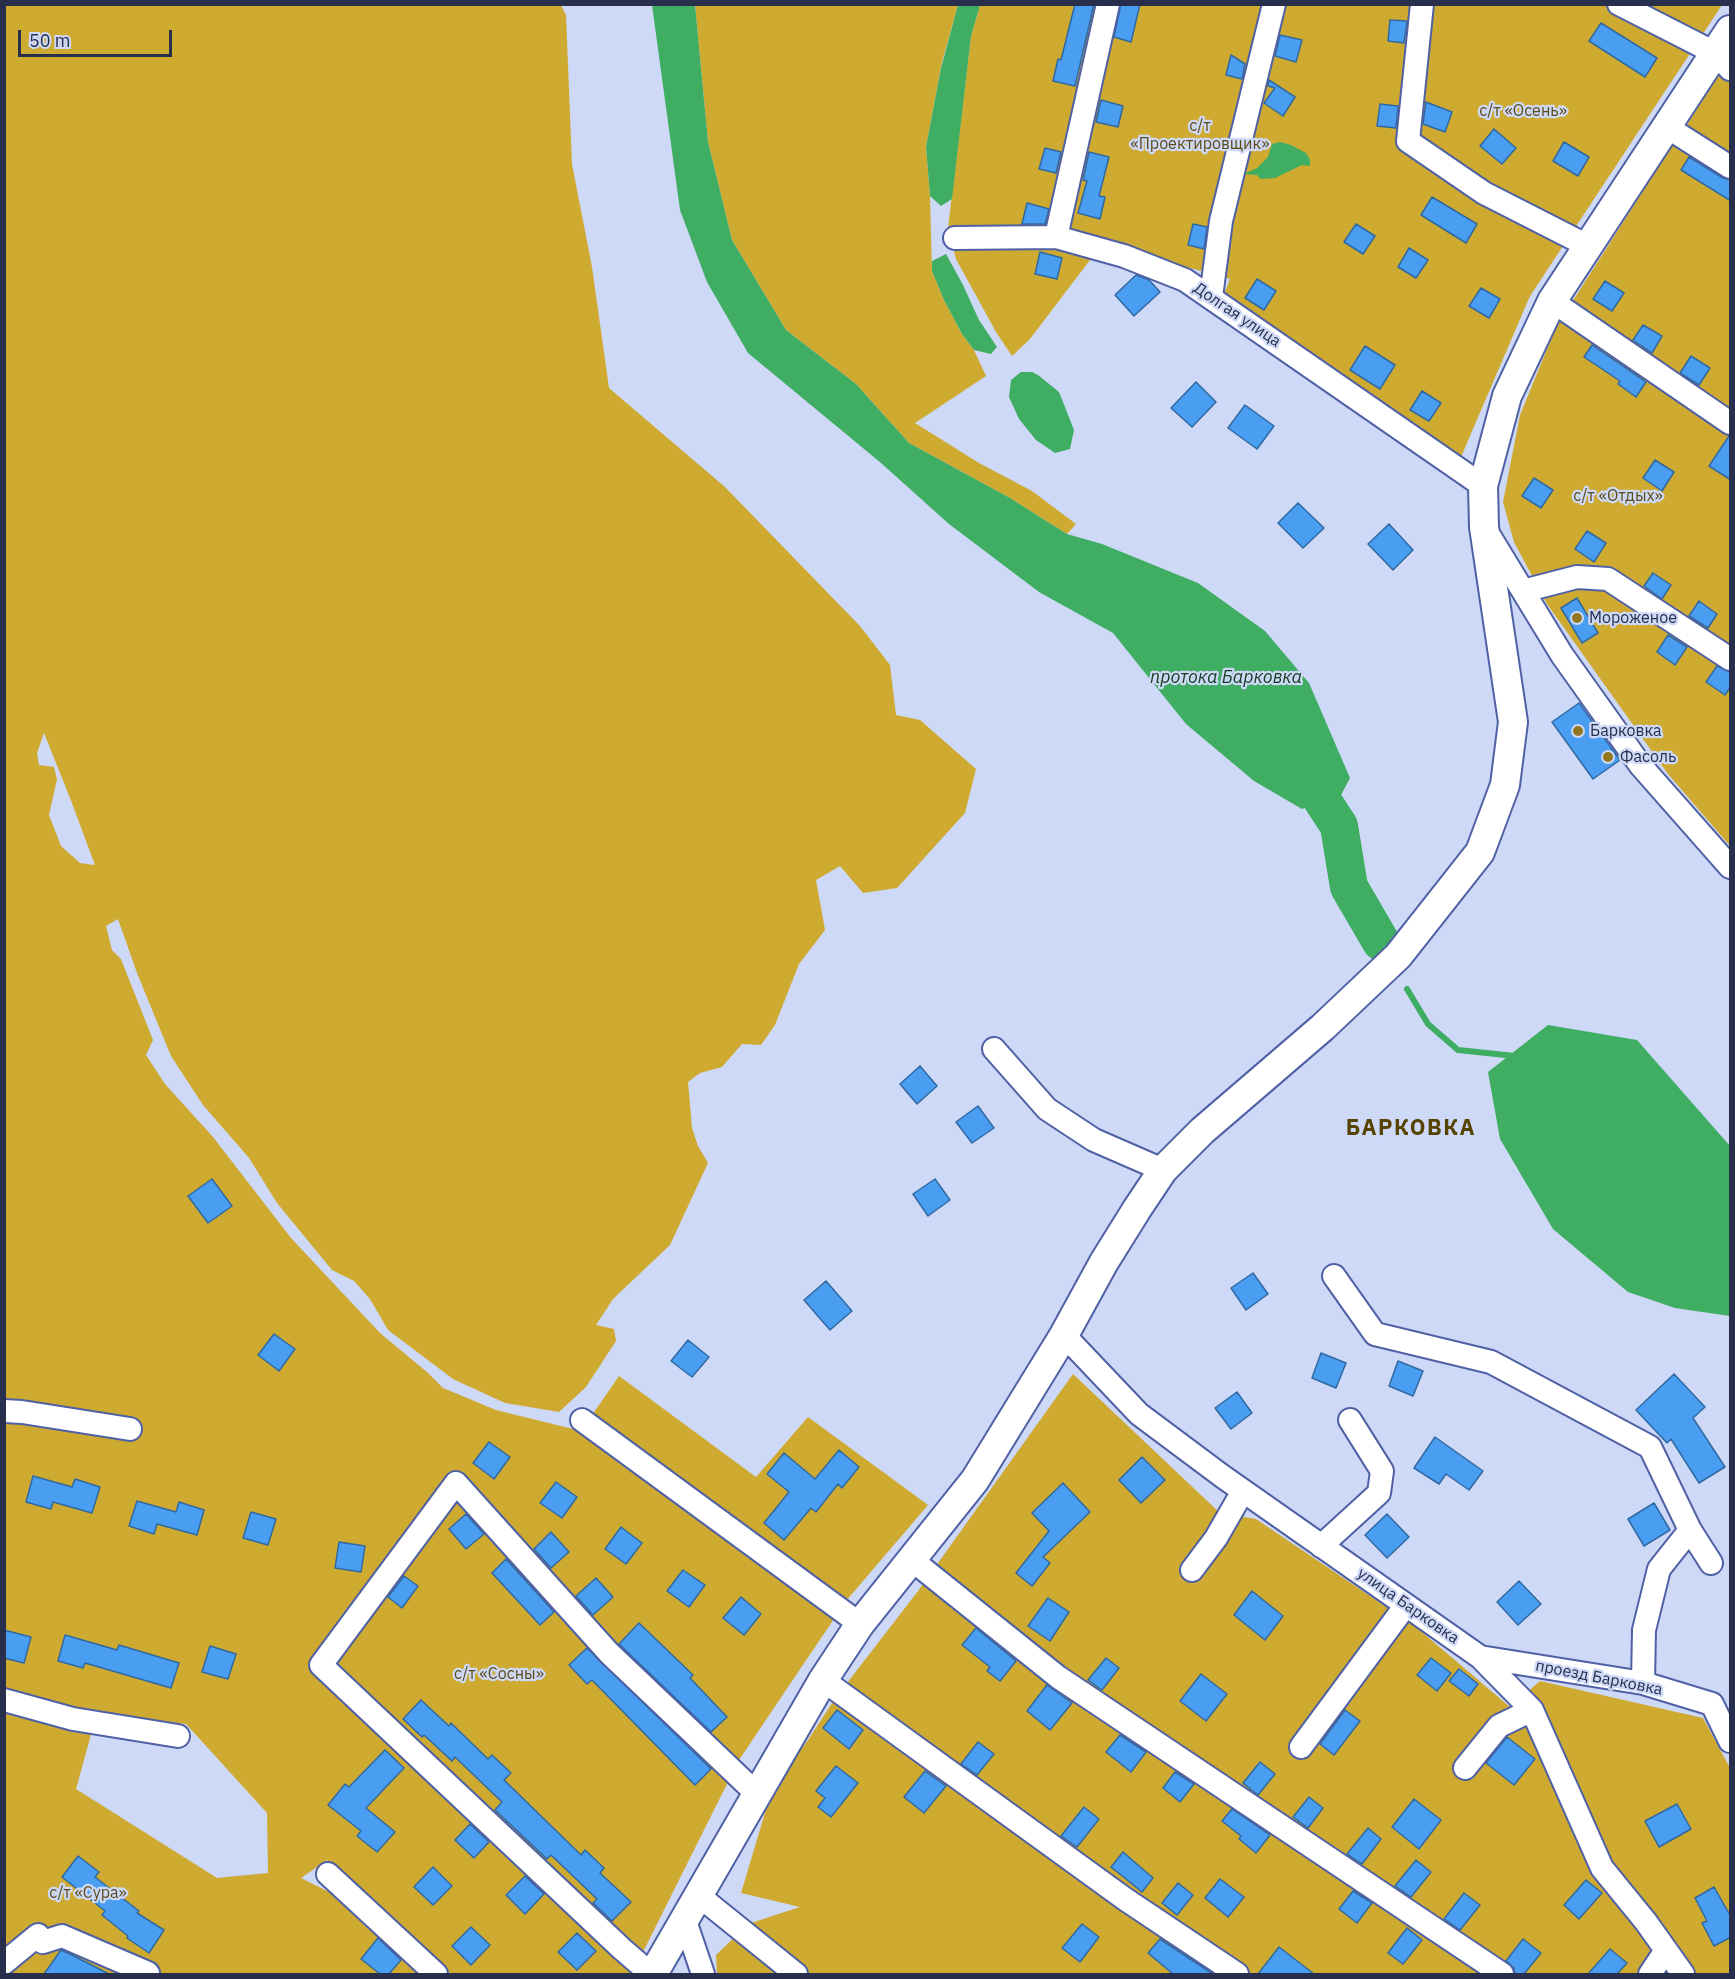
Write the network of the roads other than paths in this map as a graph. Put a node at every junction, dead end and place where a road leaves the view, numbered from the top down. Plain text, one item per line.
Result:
1 (1108, 4) edge
2 (1274, 4) edge
3 (1422, 4) edge
4 (1619, 4) edge
5 (1726, 50) edge
6 (1667, 127) junction
7 (1731, 167) edge
8 (1056, 237) junction
9 (955, 238) dead end
10 (1588, 246) junction
11 (1211, 297) junction
12 (1552, 301) junction
13 (1731, 423) edge
14 (1483, 486) junction
15 (1484, 527) junction
16 (1523, 591) junction
17 (1731, 659) edge
18 (1731, 867) edge
19 (994, 1049) dead end
20 (1163, 1170) junction
21 (1334, 1276) dead end
22 (1064, 1335) junction
23 (4, 1412) edge
24 (582, 1420) dead end
25 (1350, 1420) dead end
26 (130, 1429) dead end
27 (1243, 1491) junction
28 (1690, 1530) junction
29 (1321, 1545) junction
30 (912, 1560) junction
31 (1712, 1563) dead end
32 (1192, 1570) dead end
33 (1406, 1605) junction
34 (860, 1624) junction
35 (1480, 1657) junction
36 (823, 1680) junction
37 (1643, 1683) junction
38 (4, 1700) edge
39 (1532, 1710) junction
40 (178, 1736) dead end
41 (1731, 1741) edge
42 (1302, 1747) dead end
43 (1465, 1768) dead end
44 (756, 1793) junction
45 (328, 1874) dead end
46 (698, 1895) junction
47 (685, 1921) junction
48 (1666, 1950) junction
49 (4, 1963) edge
50 (148, 1973) edge
51 (436, 1974) edge
52 (652, 1974) edge
53 (703, 1974) edge
54 (796, 1974) edge
55 (1237, 1974) edge
56 (1502, 1974) edge
57 (1650, 1974) edge
58 (1683, 1974) edge

1 - 8 street
2 - 11 street
3 - 10 street
4 - 5 street
5 - 6 main road
6 - 7 street
6 - 10 main road
8 - 9 street, Долгая улица
8 - 11 street, Долгая улица
10 - 12 main road
11 - 14 street, Долгая улица
12 - 13 street
12 - 14 main road
14 - 15 main road
15 - 16 street
15 - 20 main road
16 - 17 street
16 - 18 street
19 - 20 street
20 - 22 main road
21 - 28 street
22 - 27 street, улица Барковка
22 - 30 main road
23 - 26 street
24 - 34 street
25 - 29 street
27 - 29 street, улица Барковка
27 - 32 street
28 - 31 street
28 - 37 street
29 - 33 street, улица Барковка
30 - 34 main road
30 - 56 street
33 - 35 street, улица Барковка
33 - 42 street
34 - 36 main road
35 - 37 street, проезд Барковка
35 - 39 street, улица Барковка
36 - 44 main road
36 - 55 street
37 - 41 street, проезд Барковка
38 - 40 street
39 - 43 street
39 - 48 street, улица Барковка
44 - 46 main road
44 - 52 street
45 - 51 street
46 - 47 main road
46 - 54 street
47 - 52 main road
47 - 53 street
48 - 57 street
48 - 58 street, улица Барковка
49 - 50 street

